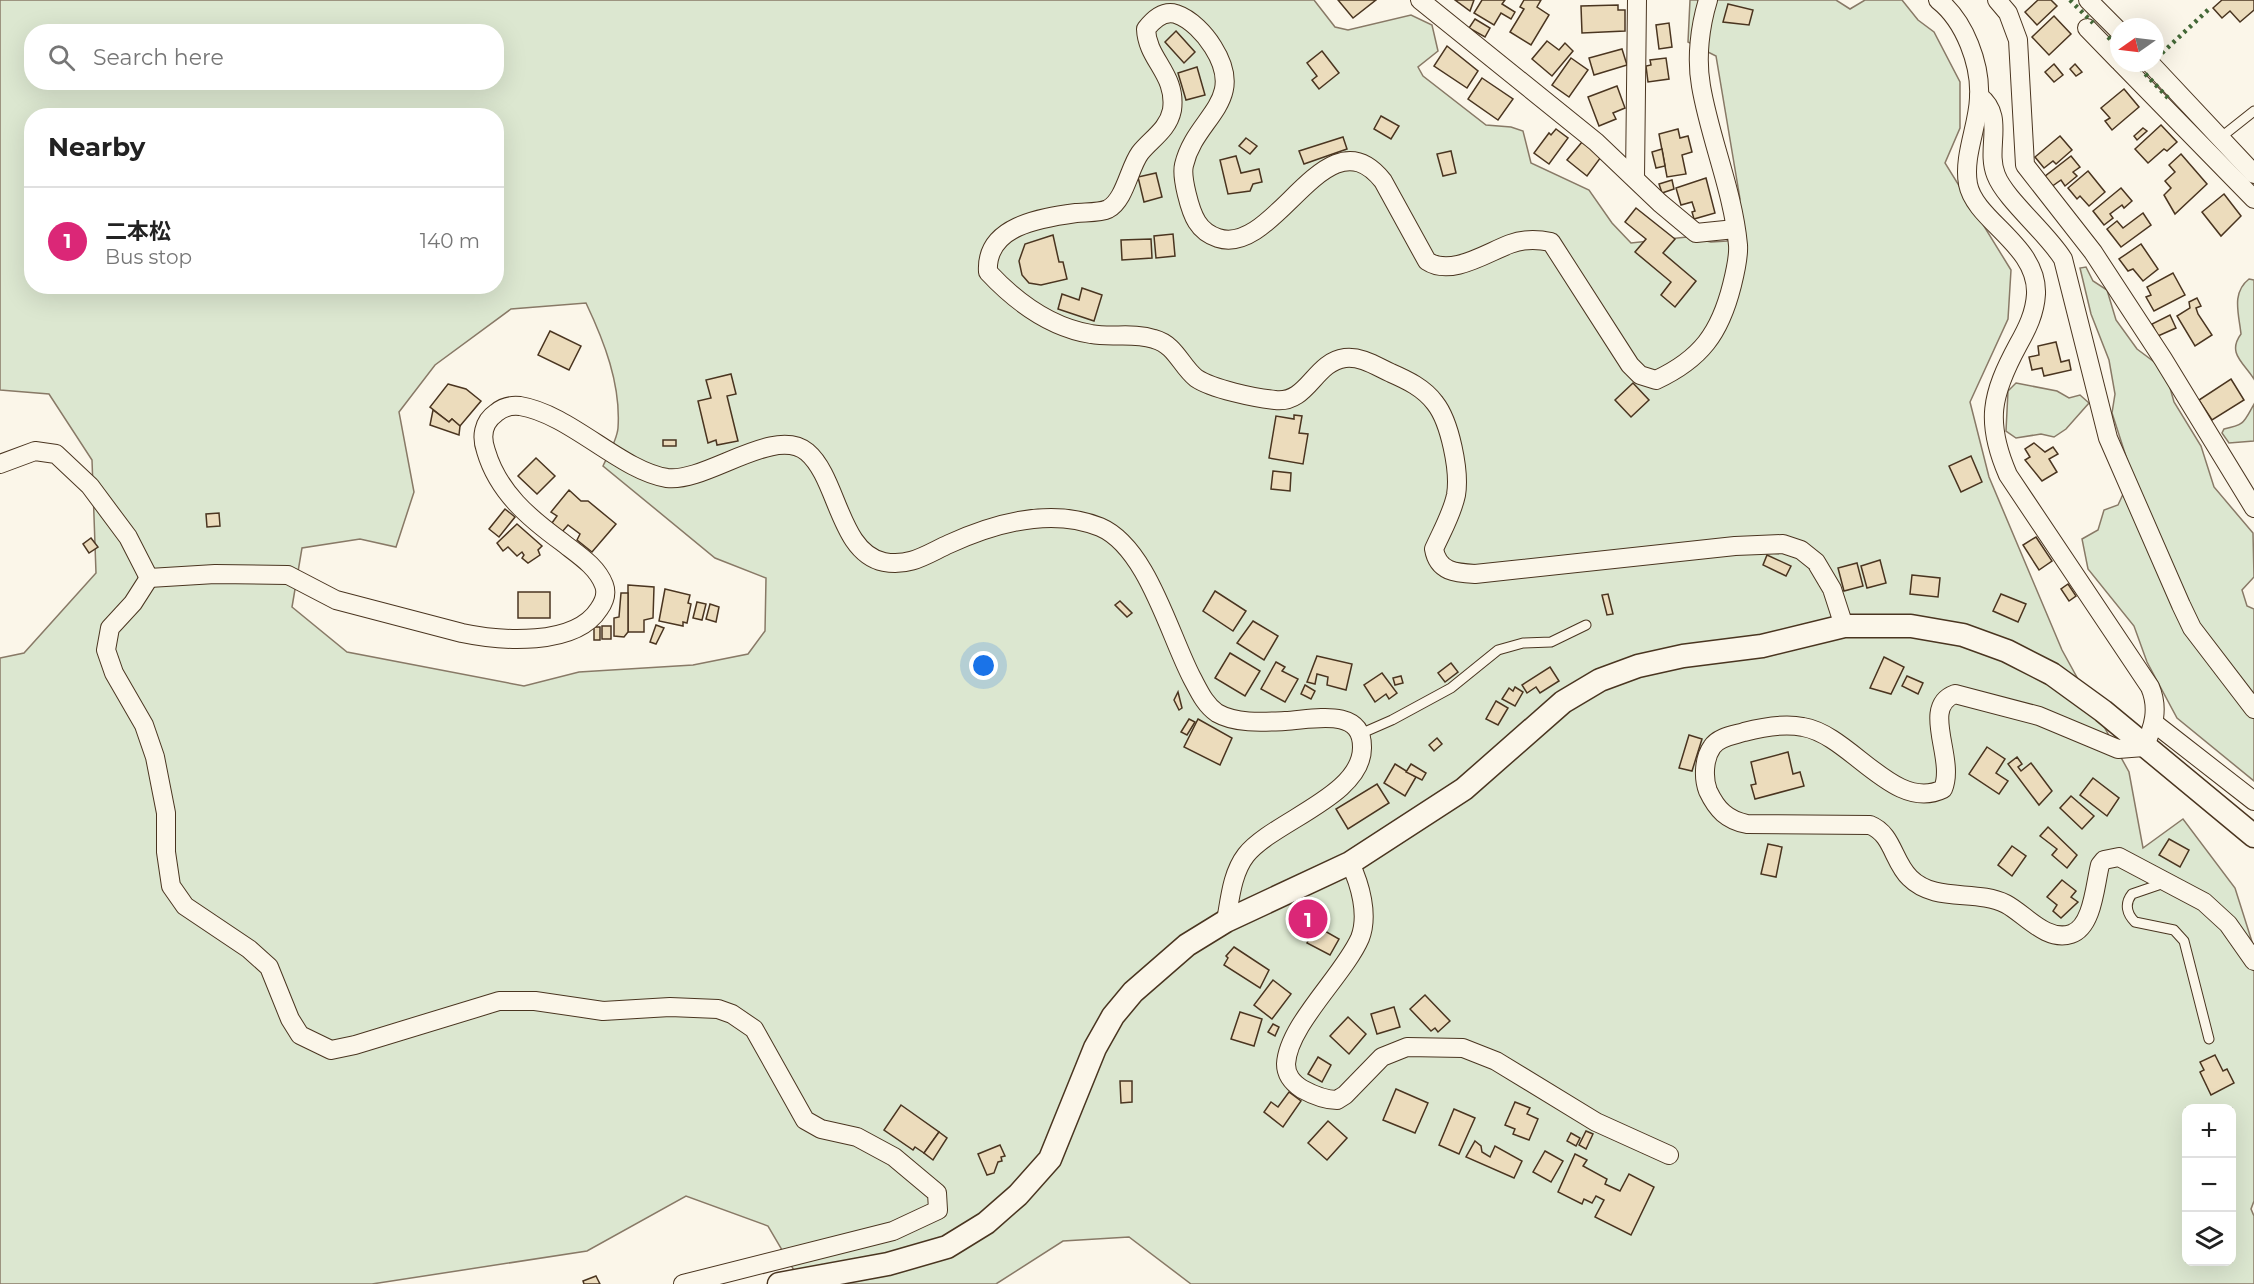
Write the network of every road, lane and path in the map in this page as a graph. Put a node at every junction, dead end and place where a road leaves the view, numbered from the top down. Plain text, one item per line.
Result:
1 (1420, 0) edge
2 (1637, 0) edge
3 (1708, 0) edge
4 (1938, 0) edge
5 (1997, 0) edge
6 (2088, 0) edge
7 (2110, 22) edge
8 (2087, 28) dead end
9 (2110, 52) edge
10 (2130, 72) edge
11 (2158, 72) edge
12 (1979, 96) junction
13 (2254, 111) edge
14 (2220, 138) junction
15 (2254, 174) edge
16 (1635, 178) junction
17 (2254, 199) edge
18 (1735, 229) junction
19 (0, 464) edge
20 (2254, 508) edge
21 (149, 578) junction
22 (1586, 625) dead end
23 (1844, 626) junction
24 (2254, 709) edge
25 (2154, 723) junction
26 (1360, 734) junction
27 (2144, 747) junction
28 (2254, 801) edge
29 (2254, 836) edge
30 (1350, 863) junction
31 (2167, 882) junction
32 (1226, 921) junction
33 (2254, 962) edge
34 (2209, 1039) dead end
35 (1669, 1155) dead end
36 (683, 1284) edge
37 (779, 1284) edge

1 - 16 street
2 - 16 street
3 - 18 street
4 - 12 street
5 - 20 street
6 - 7 street
8 - 9 street
10 - 17 street
11 - 14 street
12 - 24 street
12 - 25 street
13 - 14 lane
14 - 15 street
16 - 18 street
18 - 23 street
19 - 21 street
21 - 26 street
21 - 36 street
22 - 26 lane
23 - 27 street
23 - 30 street
25 - 27 street
25 - 28 street
26 - 32 street
27 - 29 street
27 - 31 street
30 - 32 street
30 - 35 street
31 - 33 street
31 - 34 lane
32 - 37 street

